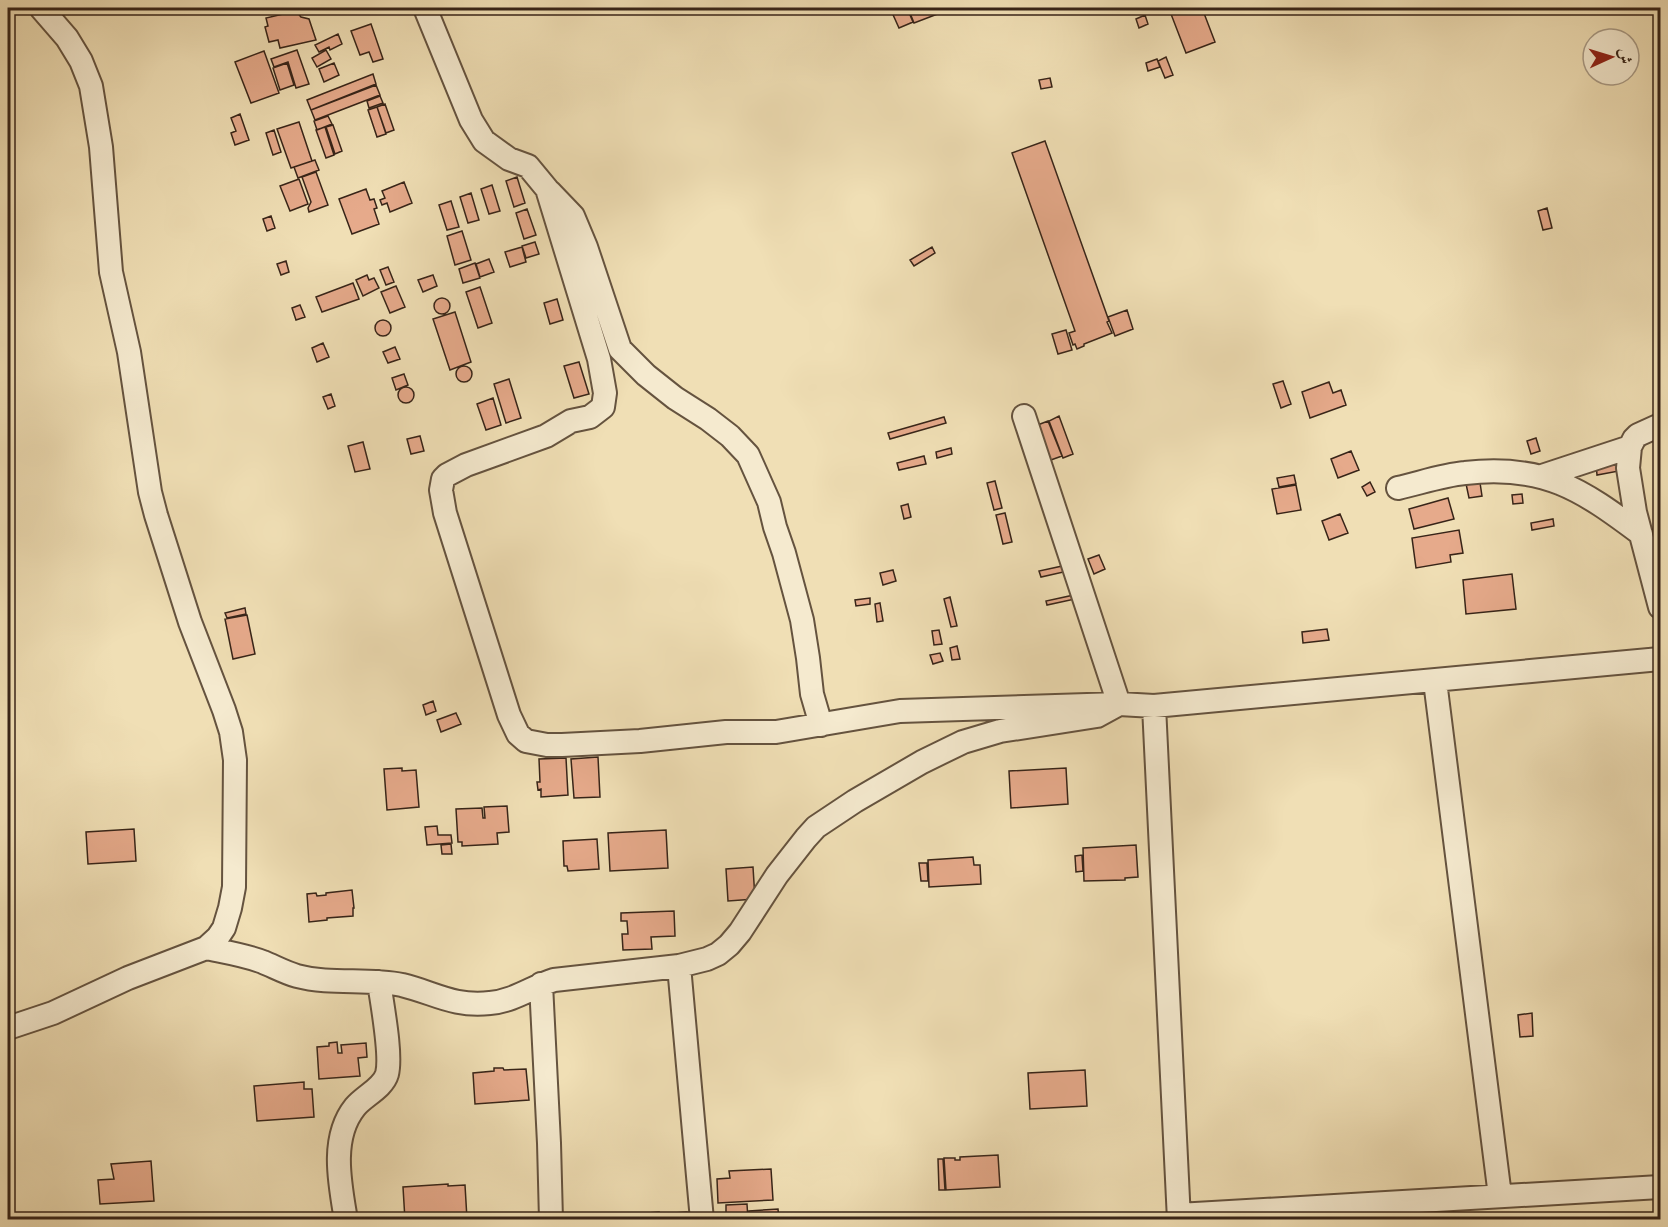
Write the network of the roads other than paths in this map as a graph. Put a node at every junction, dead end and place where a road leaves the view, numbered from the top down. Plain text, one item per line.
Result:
1 (41, 8) edge
2 (425, 8) edge
3 (547, 189) junction
4 (1024, 416) dead end
5 (1660, 425) edge
6 (1630, 447) junction
7 (1542, 476) junction
8 (1398, 488) dead end
9 (1641, 534) junction
10 (1660, 607) edge
11 (1660, 659) edge
12 (1435, 681) junction
13 (1119, 704) junction
14 (1154, 706) junction
15 (821, 725) junction
16 (206, 948) junction
17 (678, 966) junction
18 (379, 982) junction
19 (541, 984) junction
20 (8, 1028) edge
21 (1660, 1187) edge
22 (1500, 1196) junction
23 (1178, 1217) edge
24 (346, 1220) edge
25 (551, 1220) edge
26 (702, 1220) edge

1 - 16 street
2 - 3 street
3 - 15 street
3 - 15 street
4 - 13 street
5 - 6 street
6 - 7 street
6 - 9 street
7 - 8 street
7 - 9 street
9 - 10 street
11 - 12 street
12 - 14 street
12 - 22 street
13 - 14 street
13 - 15 street
13 - 17 street
14 - 23 street
16 - 18 street
16 - 20 street
17 - 19 street
17 - 26 street
18 - 19 street
18 - 24 street
19 - 25 street
21 - 22 street
22 - 23 street

